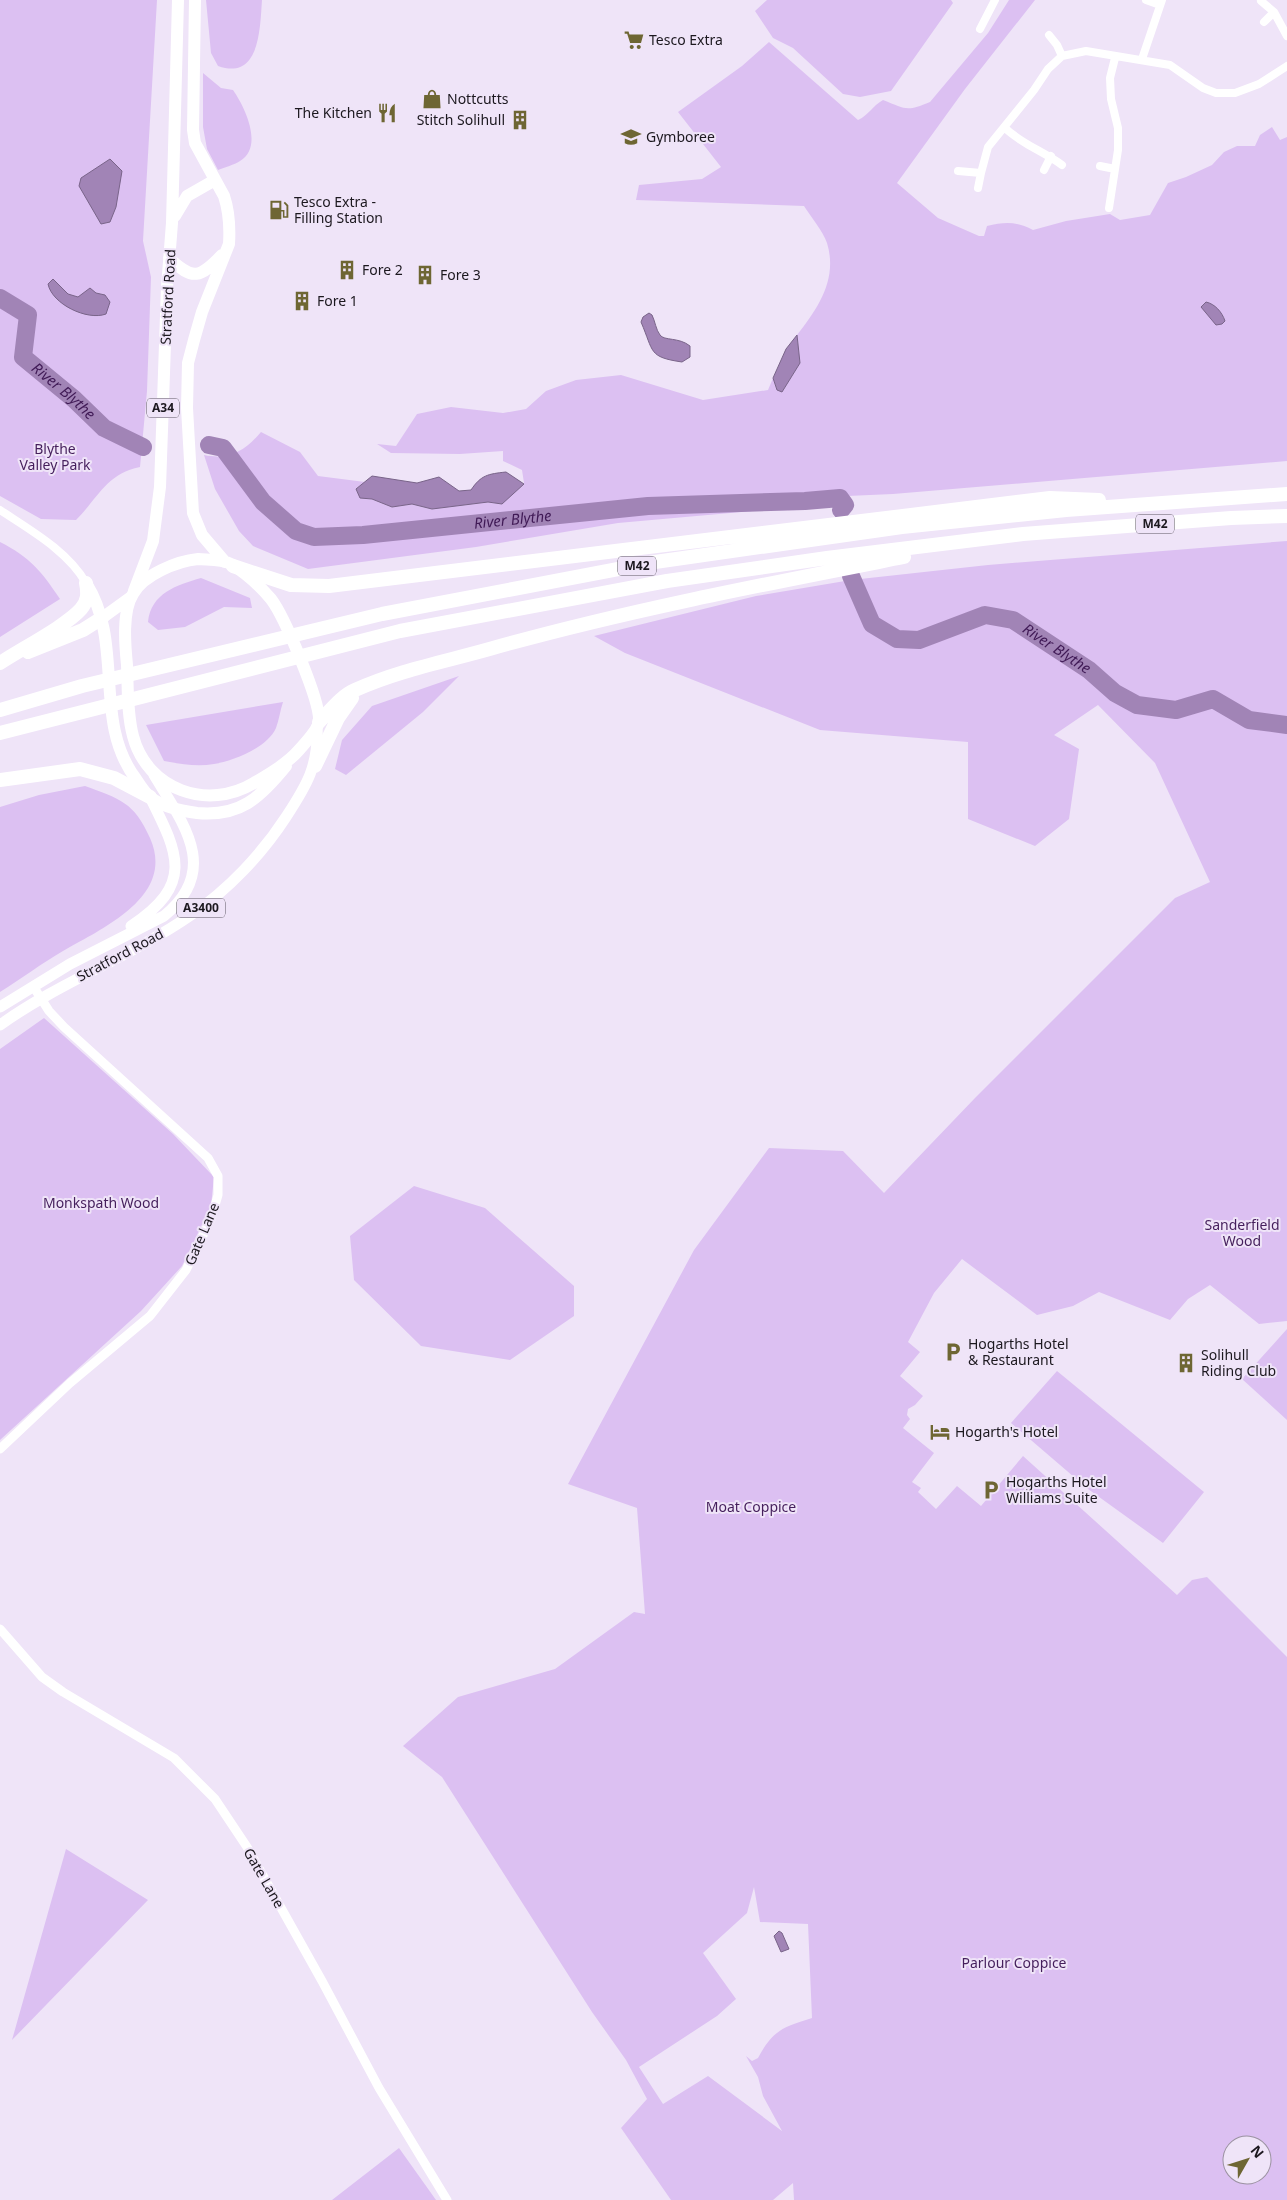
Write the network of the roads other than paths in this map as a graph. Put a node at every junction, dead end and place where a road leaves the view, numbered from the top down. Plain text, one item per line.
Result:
1 (178, 0) edge
2 (195, 0) edge
3 (996, 0) edge
4 (1146, 0) edge
5 (1261, 1) edge
6 (1161, 2) edge
7 (1274, 12) junction
8 (1264, 22) dead end
9 (980, 29) dead end
10 (1049, 35) dead end
11 (1287, 36) edge
12 (1062, 56) junction
13 (1114, 58) junction
14 (1142, 59) junction
15 (1287, 66) edge
16 (1004, 127) junction
17 (1051, 156) junction
18 (1062, 165) dead end
19 (1100, 166) dead end
20 (1115, 169) junction
21 (1044, 170) dead end
22 (958, 171) dead end
23 (981, 174) junction
24 (215, 180) junction
25 (978, 188) dead end
26 (1110, 208) dead end
27 (172, 222) junction
28 (225, 251) junction
29 (169, 258) junction
30 (1287, 494) edge
31 (1177, 502) junction
32 (0, 510) edge
33 (1287, 516) edge
34 (1023, 534) junction
35 (229, 564) junction
36 (86, 583) junction
37 (133, 594) junction
38 (102, 618) junction
39 (0, 663) edge
40 (368, 685) junction
41 (0, 710) edge
42 (318, 724) junction
43 (0, 733) edge
44 (296, 754) junction
45 (315, 766) junction
46 (153, 773) junction
47 (0, 780) edge
48 (150, 797) junction
49 (174, 809) junction
50 (86, 956) junction
51 (33, 986) junction
52 (41, 999) junction
53 (0, 1007) edge
54 (0, 1026) edge
55 (0, 1449) edge
56 (0, 1629) edge
57 (447, 2200) edge

1 - 27 highway, Stratford Road / A34
2 - 24 highway, Stratford Road / A34
3 - 9 street
4 - 6 street
5 - 7 street
6 - 14 street
7 - 8 street
7 - 11 street
10 - 12 street
12 - 13 street
12 - 16 street
13 - 14 street
13 - 20 street
14 - 15 street
16 - 17 street
16 - 23 street
17 - 18 street
17 - 21 street
19 - 20 street
20 - 26 street
22 - 23 street
23 - 25 street
24 - 27 highway, A34
24 - 28 highway, Stratford Road / A34
27 - 29 highway, Stratford Road / A34
28 - 29 highway
28 - 35 highway, Stratford Road / A34
29 - 37 highway, Stratford Road / A34
30 - 31 highway, M42
31 - 35 highway
31 - 41 highway, M42
32 - 36 street
33 - 34 highway, M42
34 - 40 highway
34 - 43 highway, M42
35 - 37 highway
35 - 42 highway, A34
36 - 38 highway
36 - 39 highway
37 - 38 highway
37 - 46 highway, A34
38 - 39 highway
38 - 48 highway
40 - 42 highway
40 - 45 highway
42 - 44 highway, A34
42 - 45 main road, Stratford Road
44 - 46 highway, A34
44 - 49 highway
45 - 52 main road, Stratford Road / A3400
46 - 49 main road, Stratford Road / A3400
47 - 48 highway
48 - 49 highway
48 - 50 main road
49 - 50 main road, Stratford Road / A3400
50 - 51 main road, Stratford Road / A3400
51 - 52 street, Gate Lane
51 - 53 main road, Stratford Road / A3400
52 - 54 main road, Stratford Road / A3400
52 - 55 street, Gate Lane
56 - 57 street, Gate Lane

